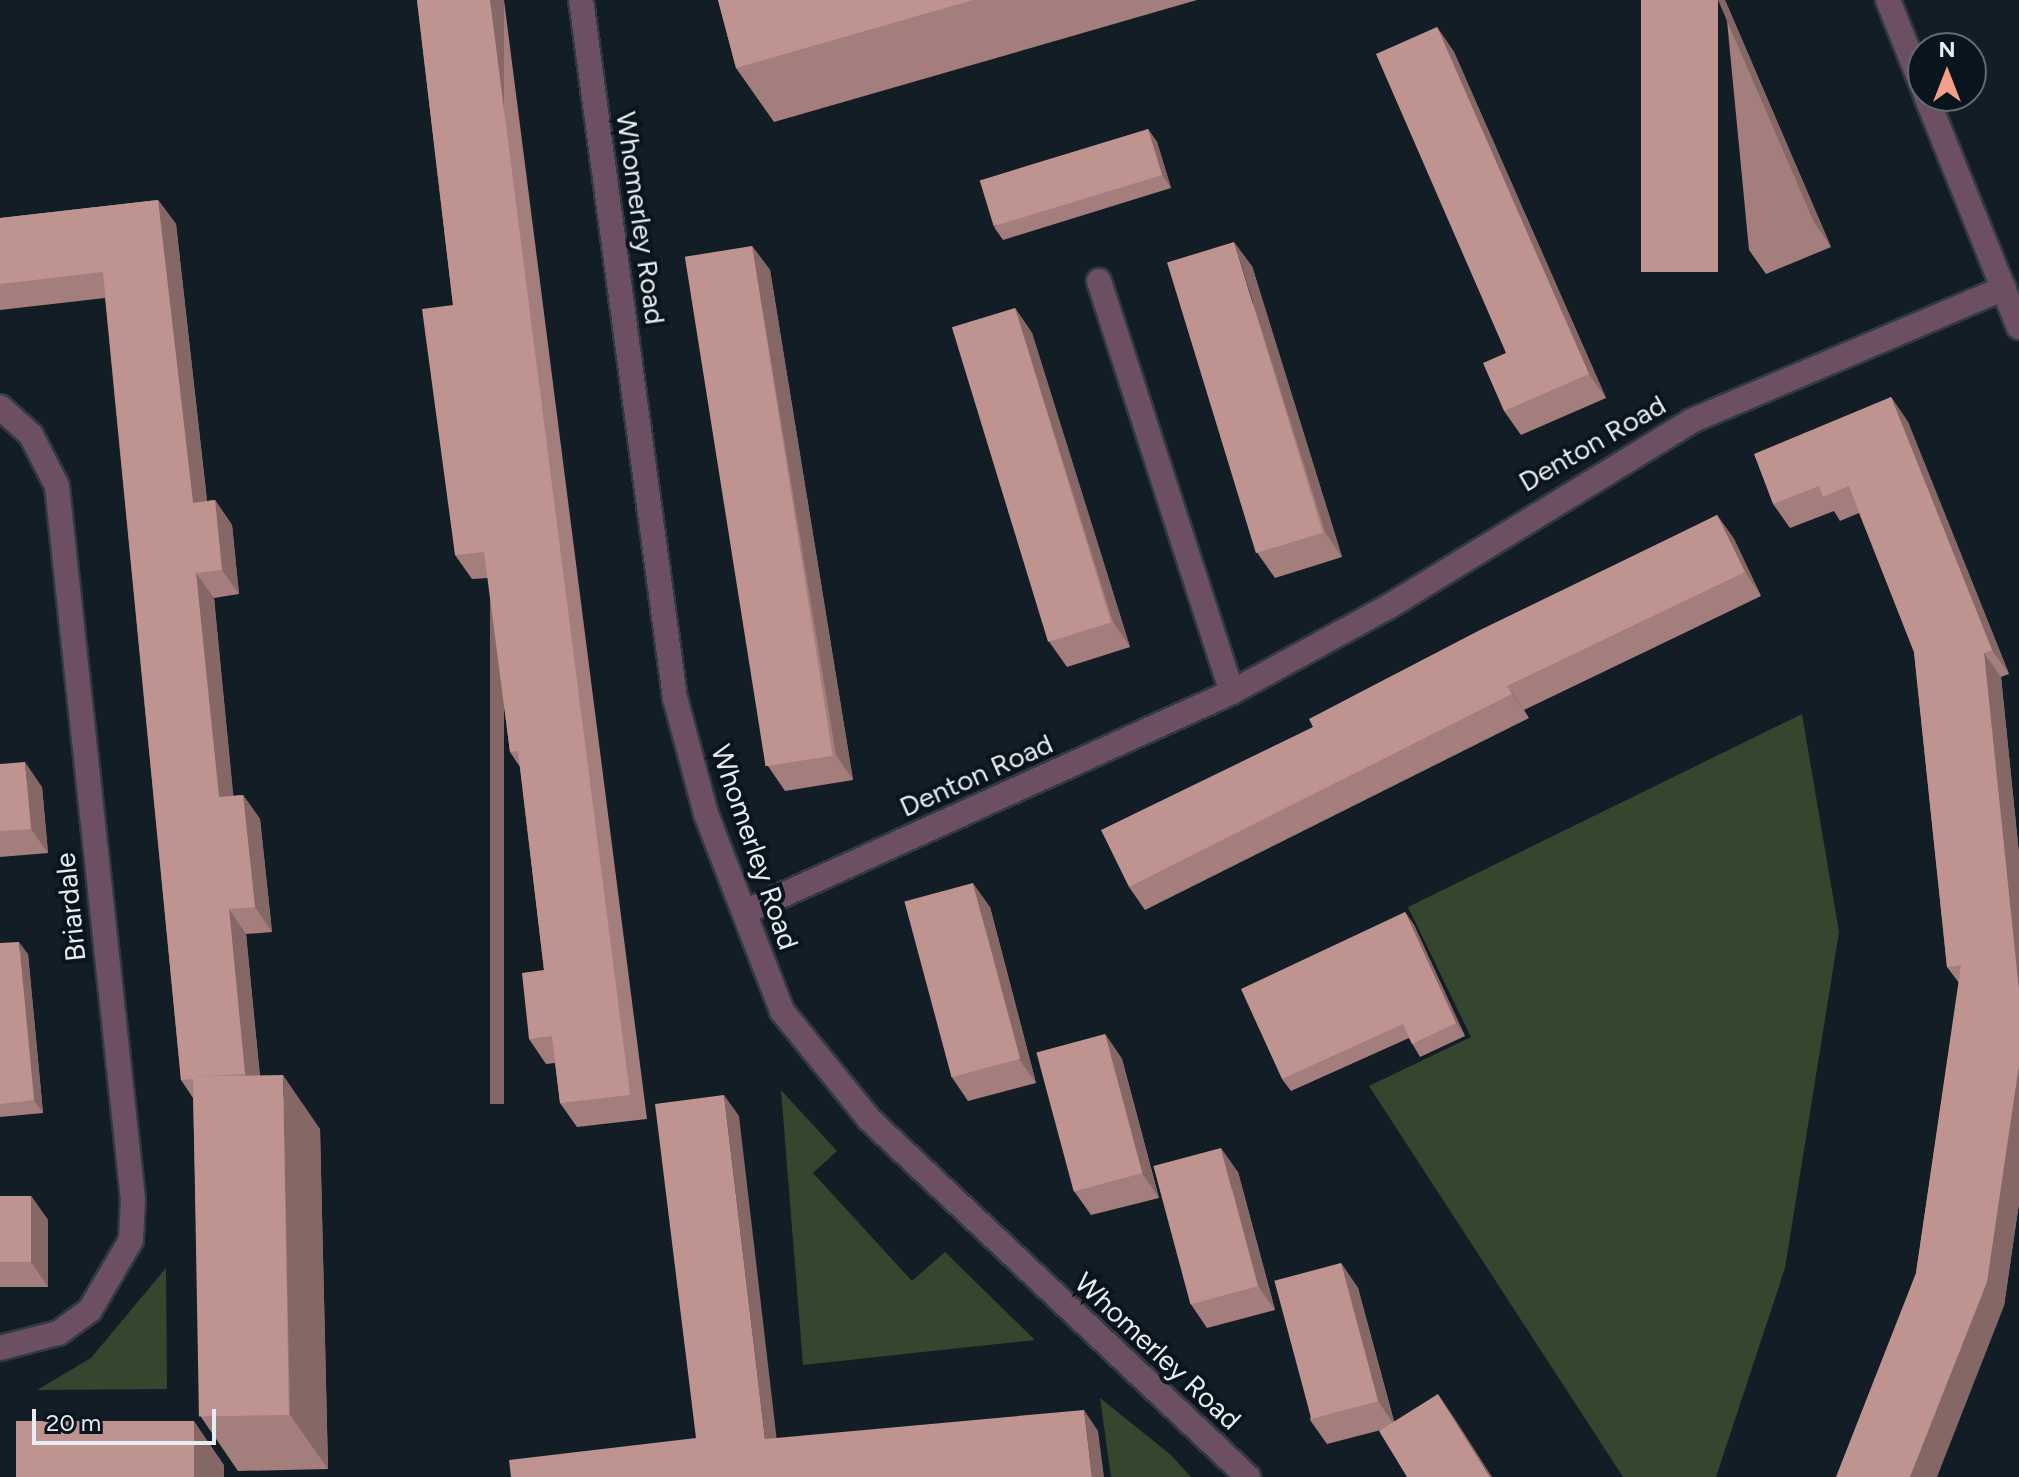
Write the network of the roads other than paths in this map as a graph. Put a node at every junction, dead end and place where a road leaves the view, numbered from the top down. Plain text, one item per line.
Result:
1 (581, 0) edge
2 (1888, 0) edge
3 (1907, 48) edge
4 (1932, 112) edge
5 (1099, 281) dead end
6 (2004, 288) junction
7 (2019, 327) edge
8 (0, 407) edge
9 (1232, 692) junction
10 (745, 912) junction
11 (0, 1348) edge
12 (1248, 1477) edge

1 - 10 street, Whomerley Road
2 - 3 street
4 - 6 street
5 - 9 street
6 - 7 street
6 - 9 street, Denton Road
8 - 11 street, Briardale
9 - 10 street, Denton Road
10 - 12 street, Whomerley Road

